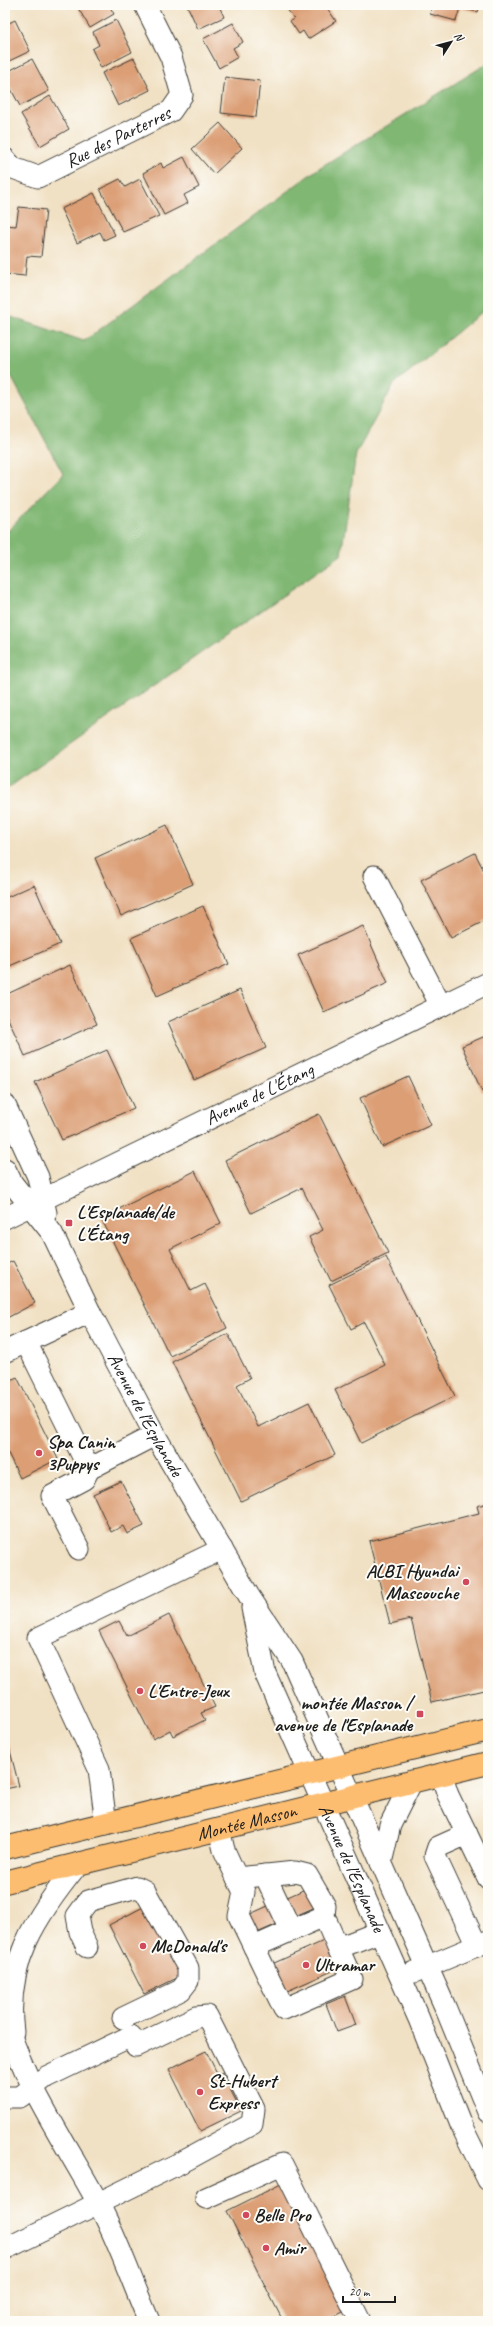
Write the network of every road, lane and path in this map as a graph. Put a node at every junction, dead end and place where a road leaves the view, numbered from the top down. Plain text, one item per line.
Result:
1 (145, 5) edge
2 (5, 159) edge
3 (374, 876) dead end
4 (488, 983) edge
5 (440, 1006) junction
6 (5, 1105) edge
7 (5, 1169) edge
8 (37, 1203) junction
9 (5, 1218) edge
10 (90, 1312) junction
11 (26, 1342) junction
12 (5, 1352) edge
13 (155, 1435) junction
14 (89, 1469) junction
15 (79, 1550) dead end
16 (222, 1550) junction
17 (249, 1596) junction
18 (488, 1730) edge
19 (488, 1763) edge
20 (339, 1767) junction
21 (310, 1774) junction
22 (441, 1774) junction
23 (412, 1781) junction
24 (351, 1796) junction
25 (323, 1803) junction
26 (106, 1824) junction
27 (219, 1830) junction
28 (467, 1834) junction
29 (5, 1848) edge
30 (79, 1863) junction
31 (381, 1863) junction
32 (265, 1875) junction
33 (237, 1878) junction
34 (488, 1878) edge
35 (5, 1882) edge
36 (324, 1916) junction
37 (291, 1930) junction
38 (379, 1932) junction
39 (483, 1943) edge
40 (87, 1947) dead end
41 (254, 1947) junction
42 (338, 1948) junction
43 (427, 1966) junction
44 (400, 1978) junction
45 (5, 2017) edge
46 (130, 2033) junction
47 (16, 2049) junction
48 (34, 2087) junction
49 (5, 2097) edge
50 (488, 2112) edge
51 (488, 2180) edge
52 (206, 2198) dead end
53 (99, 2203) junction
54 (5, 2249) edge
55 (149, 2321) edge
56 (360, 2321) edge

1 - 2 street, Rue des Parterres
3 - 5 street
4 - 5 street, Avenue de L'Étang
5 - 8 street, Avenue de L'Étang
6 - 8 street, Avenue de l'Esplanade
7 - 8 street, Avenue de l'Esplanade
8 - 9 street, Avenue de L'Étang
8 - 10 street, Avenue de l'Esplanade
10 - 11 street
10 - 13 street, Avenue de l'Esplanade
11 - 12 street
11 - 14 street
13 - 14 street
13 - 16 street, Avenue de l'Esplanade
14 - 15 street
16 - 17 street, Avenue de l'Esplanade
16 - 26 street
17 - 20 street, Avenue de l'Esplanade
17 - 21 street, Avenue de l'Esplanade
18 - 20 main road, Montée Masson
19 - 22 main road, Montée Masson
20 - 21 main road, Montée Masson
20 - 24 street, Avenue de l'Esplanade
21 - 25 street, Avenue de l'Esplanade
21 - 26 main road, Montée Masson
22 - 23 main road, Montée Masson
22 - 28 street
23 - 24 main road, Montée Masson
23 - 31 street
24 - 25 main road, Montée Masson
24 - 31 street, Avenue de l'Esplanade
25 - 27 main road, Montée Masson
25 - 38 street, Avenue de l'Esplanade
26 - 29 main road, Montée Masson
27 - 30 main road, Montée Masson
27 - 33 street
28 - 34 street
28 - 39 street
30 - 35 main road, Montée Masson
30 - 47 street
31 - 43 street, Avenue de l'Esplanade
32 - 33 street
32 - 36 street
32 - 37 street
33 - 41 street
36 - 37 street
36 - 42 street
37 - 41 street
38 - 42 street
38 - 44 street, Avenue de l'Esplanade
39 - 43 street
40 - 46 street
41 - 42 street
43 - 44 street
43 - 50 street, Avenue de l'Esplanade
44 - 51 street, Avenue de l'Esplanade
45 - 47 street
46 - 48 street
46 - 53 street
47 - 48 street
48 - 49 street
48 - 53 street
52 - 56 street
53 - 54 street
53 - 55 street

